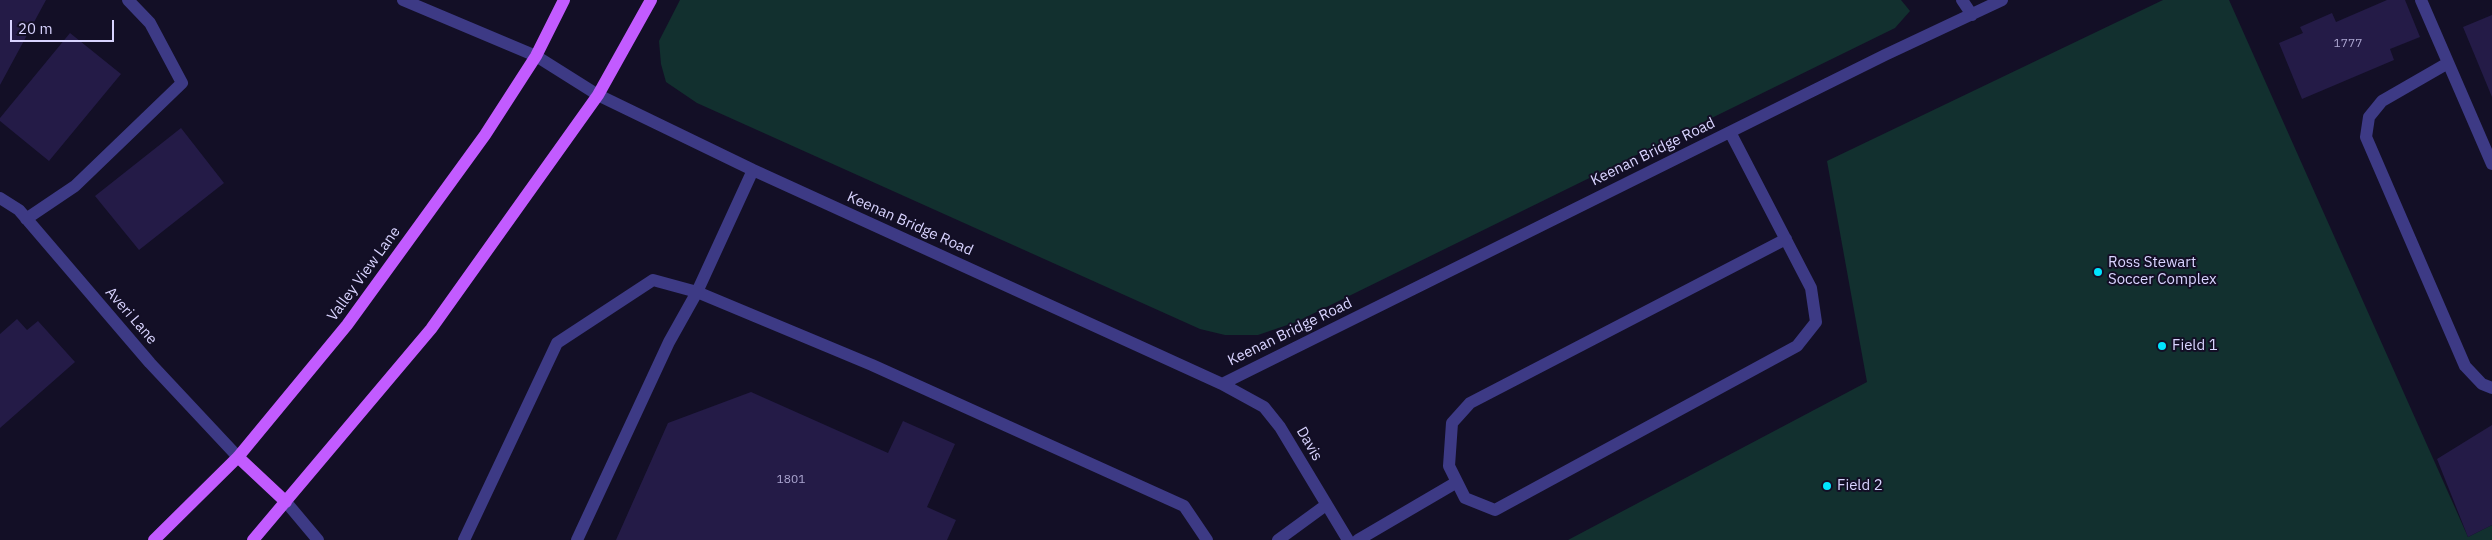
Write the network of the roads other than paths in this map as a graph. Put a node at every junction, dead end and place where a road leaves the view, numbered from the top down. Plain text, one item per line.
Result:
1 (128, 0) edge
2 (403, 0) edge
3 (564, 0) edge
4 (651, 0) edge
5 (1962, 0) edge
6 (2002, 0) edge
7 (2421, 0) edge
8 (1972, 15) junction
9 (536, 56) junction
10 (2448, 63) junction
11 (598, 95) junction
12 (1730, 132) junction
13 (2492, 164) edge
14 (753, 170) junction
15 (0, 198) edge
16 (26, 219) junction
17 (1786, 239) junction
18 (697, 292) junction
19 (1222, 384) junction
20 (2492, 388) edge
21 (238, 456) junction
22 (1457, 482) junction
23 (286, 502) junction
24 (1326, 505) junction
25 (154, 540) edge
26 (253, 540) edge
27 (318, 540) edge
28 (464, 540) edge
29 (577, 540) edge
30 (1207, 540) edge
31 (1278, 540) edge
32 (1348, 540) edge
33 (1358, 540) edge

1 - 16 street
2 - 9 street, Keenan Bridge Road
3 - 9 main road, Valley View Lane
4 - 11 main road
5 - 8 street
6 - 8 street, Keenan Bridge Road
7 - 10 street
8 - 12 street, Keenan Bridge Road
9 - 11 street, Keenan Bridge Road
9 - 21 main road, Valley View Lane
10 - 13 street
10 - 20 street
11 - 14 street, Keenan Bridge Road
11 - 23 main road
12 - 17 street
12 - 19 street, Keenan Bridge Road
14 - 18 street
14 - 19 street, Keenan Bridge Road
15 - 16 street, Averi Lane
16 - 21 street, Averi Lane
17 - 22 street
17 - 22 street
18 - 28 street
18 - 29 street
18 - 30 street
19 - 24 street, Davis
21 - 23 main road
21 - 25 main road, Valley View Lane
22 - 33 street
23 - 26 main road
23 - 27 street
24 - 31 street
24 - 32 street, Davis

